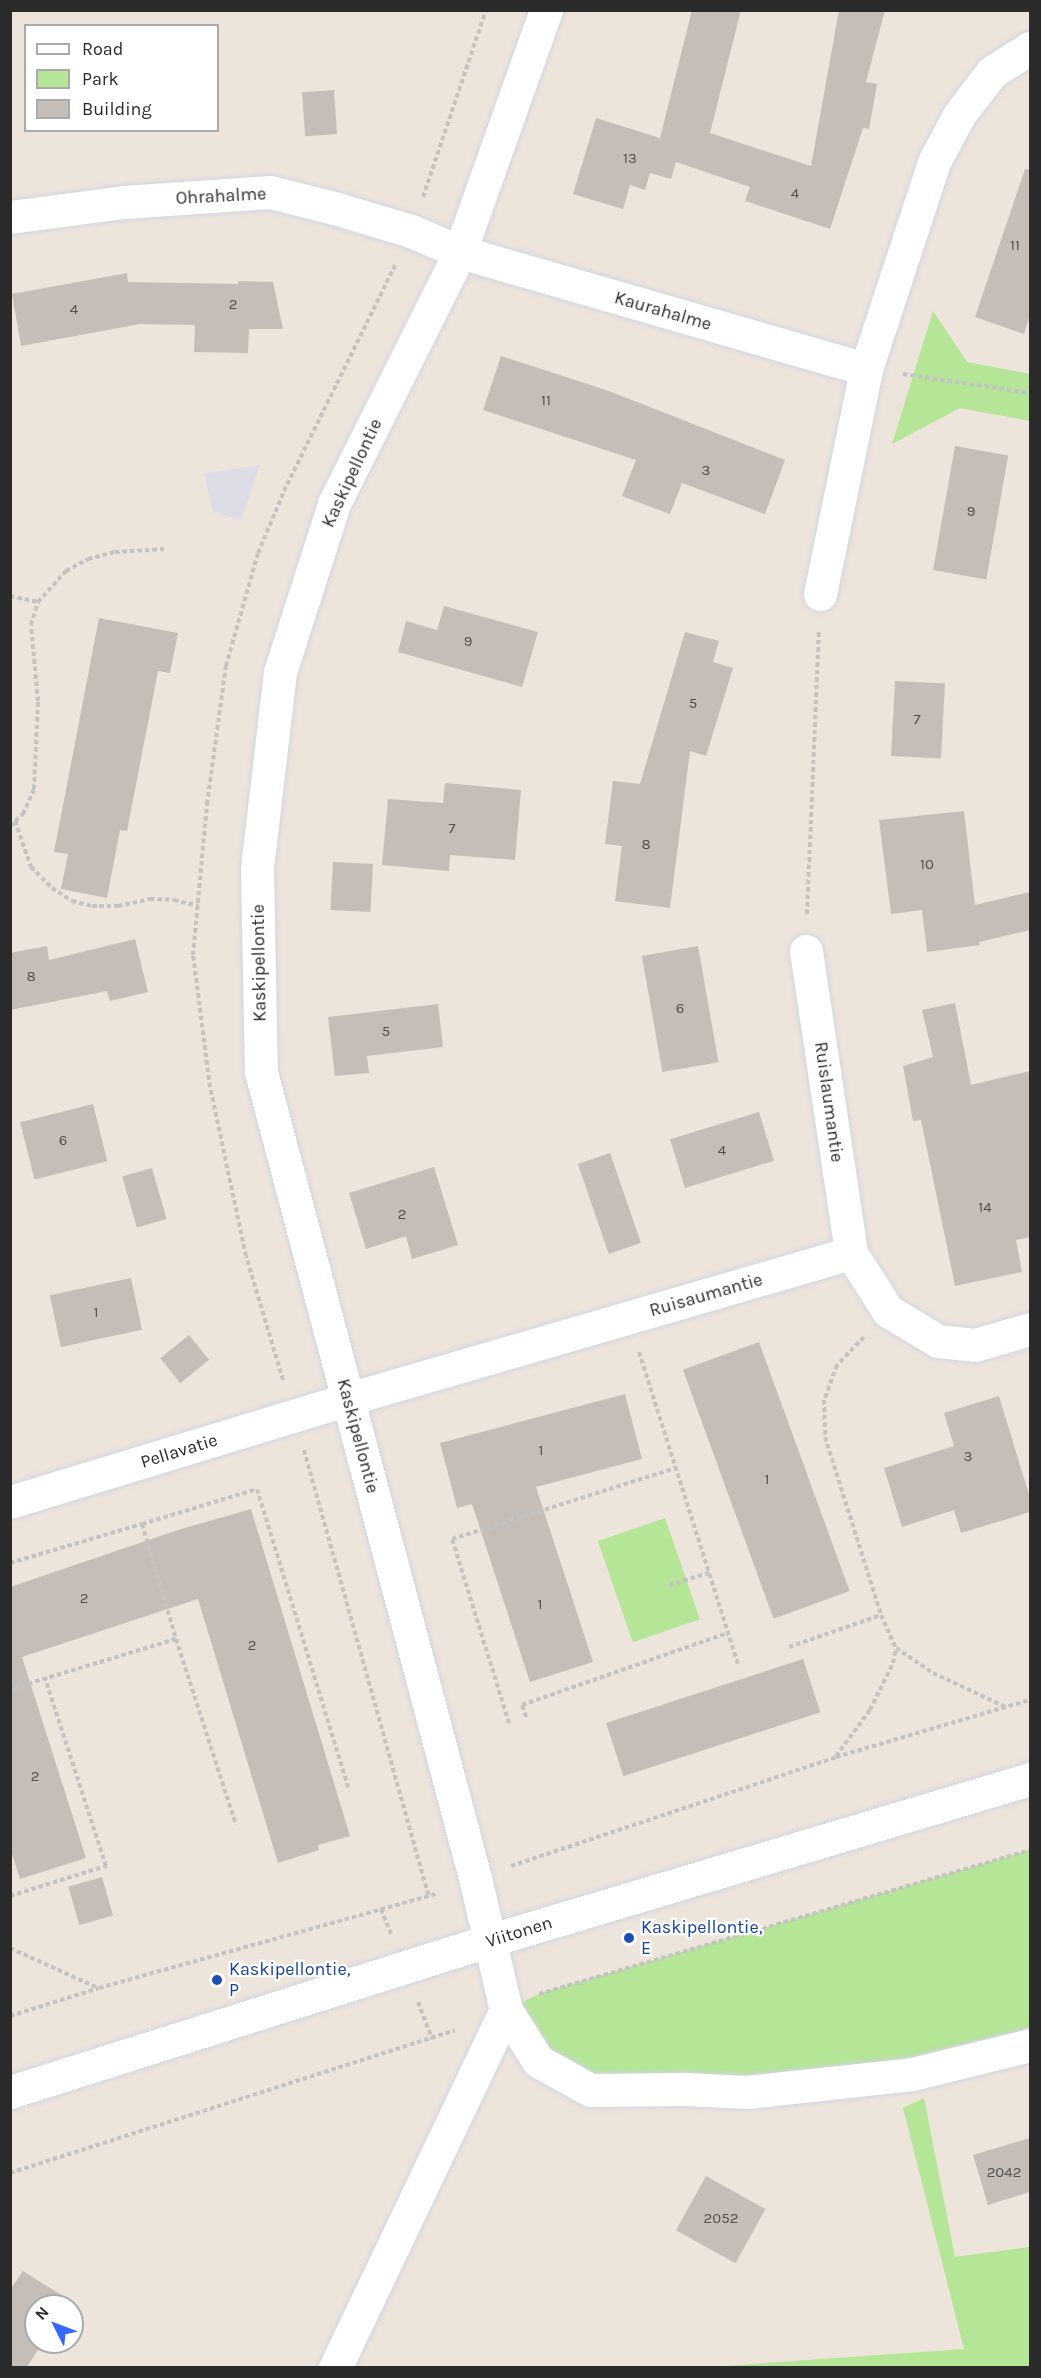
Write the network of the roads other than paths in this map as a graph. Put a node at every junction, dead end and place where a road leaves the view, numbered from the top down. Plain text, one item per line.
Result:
1 (546, 10) edge
2 (1030, 48) edge
3 (10, 217) edge
4 (460, 252) junction
5 (866, 369) junction
6 (820, 594) road end
7 (806, 951) road end
8 (851, 1253) junction
9 (1030, 1329) edge
10 (348, 1399) junction
11 (10, 1502) edge
12 (1030, 1779) edge
13 (491, 1940) junction
14 (506, 2010) junction
15 (1030, 2045) edge
16 (10, 2092) edge
17 (335, 2367) edge

1 - 4 street, Kaskipellontie
2 - 5 street
3 - 4 street, Ohrahalme
4 - 5 street, Kaurahalme
4 - 10 street, Kaskipellontie
5 - 6 street
7 - 8 street, Ruislaumantie
8 - 9 street
8 - 10 street, Ruisaumantie
10 - 11 street, Pellavatie
10 - 13 street, Kaskipellontie
12 - 13 street, Viitonen
13 - 14 street, Kaskipellontie
13 - 16 street, Viitonen
14 - 15 street
14 - 17 street

